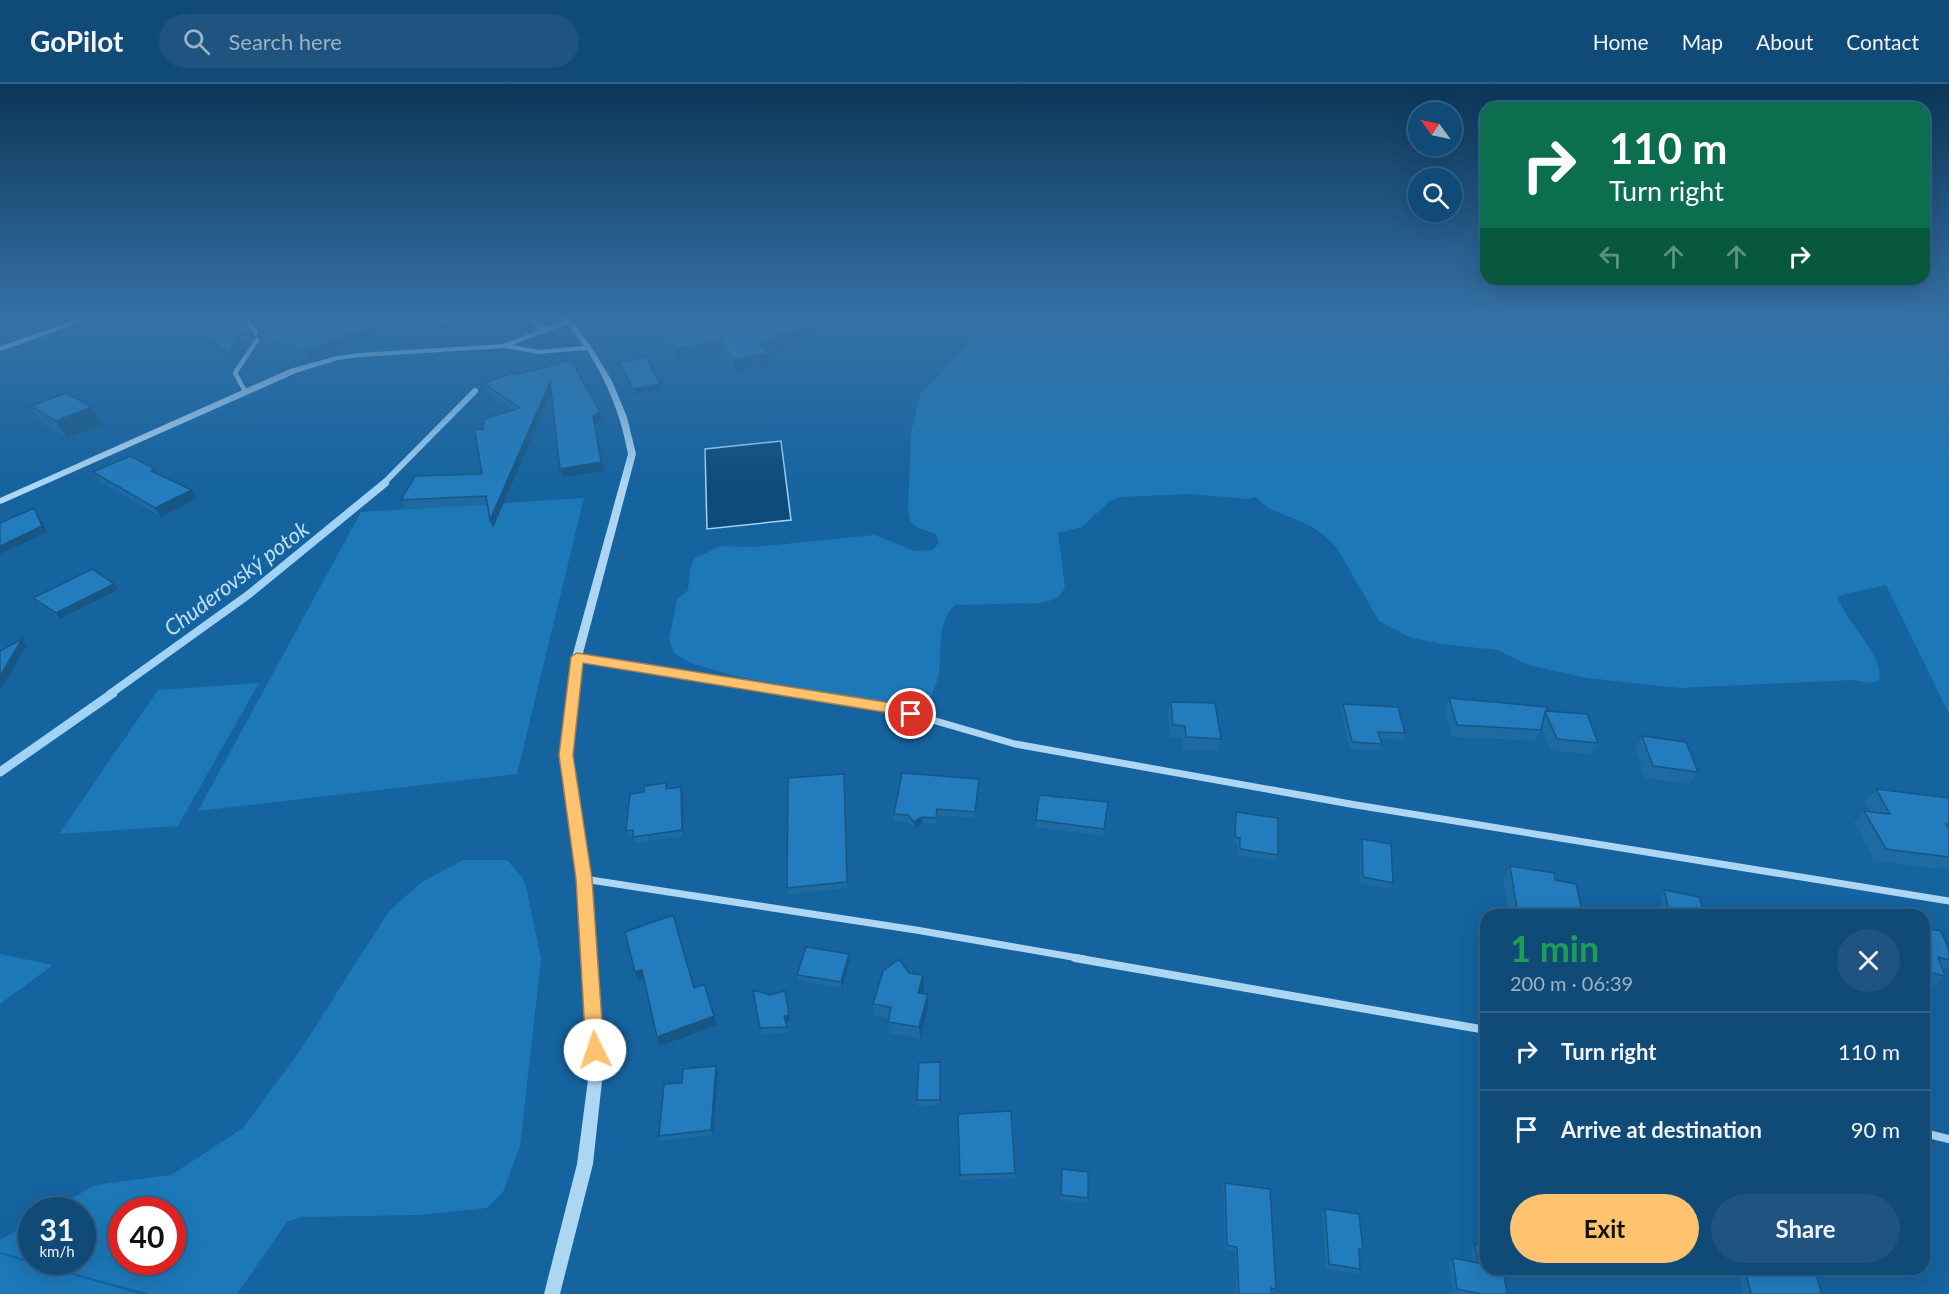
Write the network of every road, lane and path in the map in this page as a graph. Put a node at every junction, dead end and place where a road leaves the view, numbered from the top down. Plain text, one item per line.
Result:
1 (236, 374) edge
2 (291, 374) edge
3 (602, 374) edge
4 (244, 391) junction
5 (0, 501) edge
6 (577, 657) junction
7 (584, 879) junction
8 (1949, 901) edge
9 (1480, 1029) edge
10 (1930, 1134) edge
11 (1949, 1139) edge
12 (552, 1294) edge

1 - 4 street
2 - 4 street
3 - 6 street
4 - 5 street
6 - 7 street
6 - 8 street
7 - 9 street
7 - 12 street
10 - 11 street

